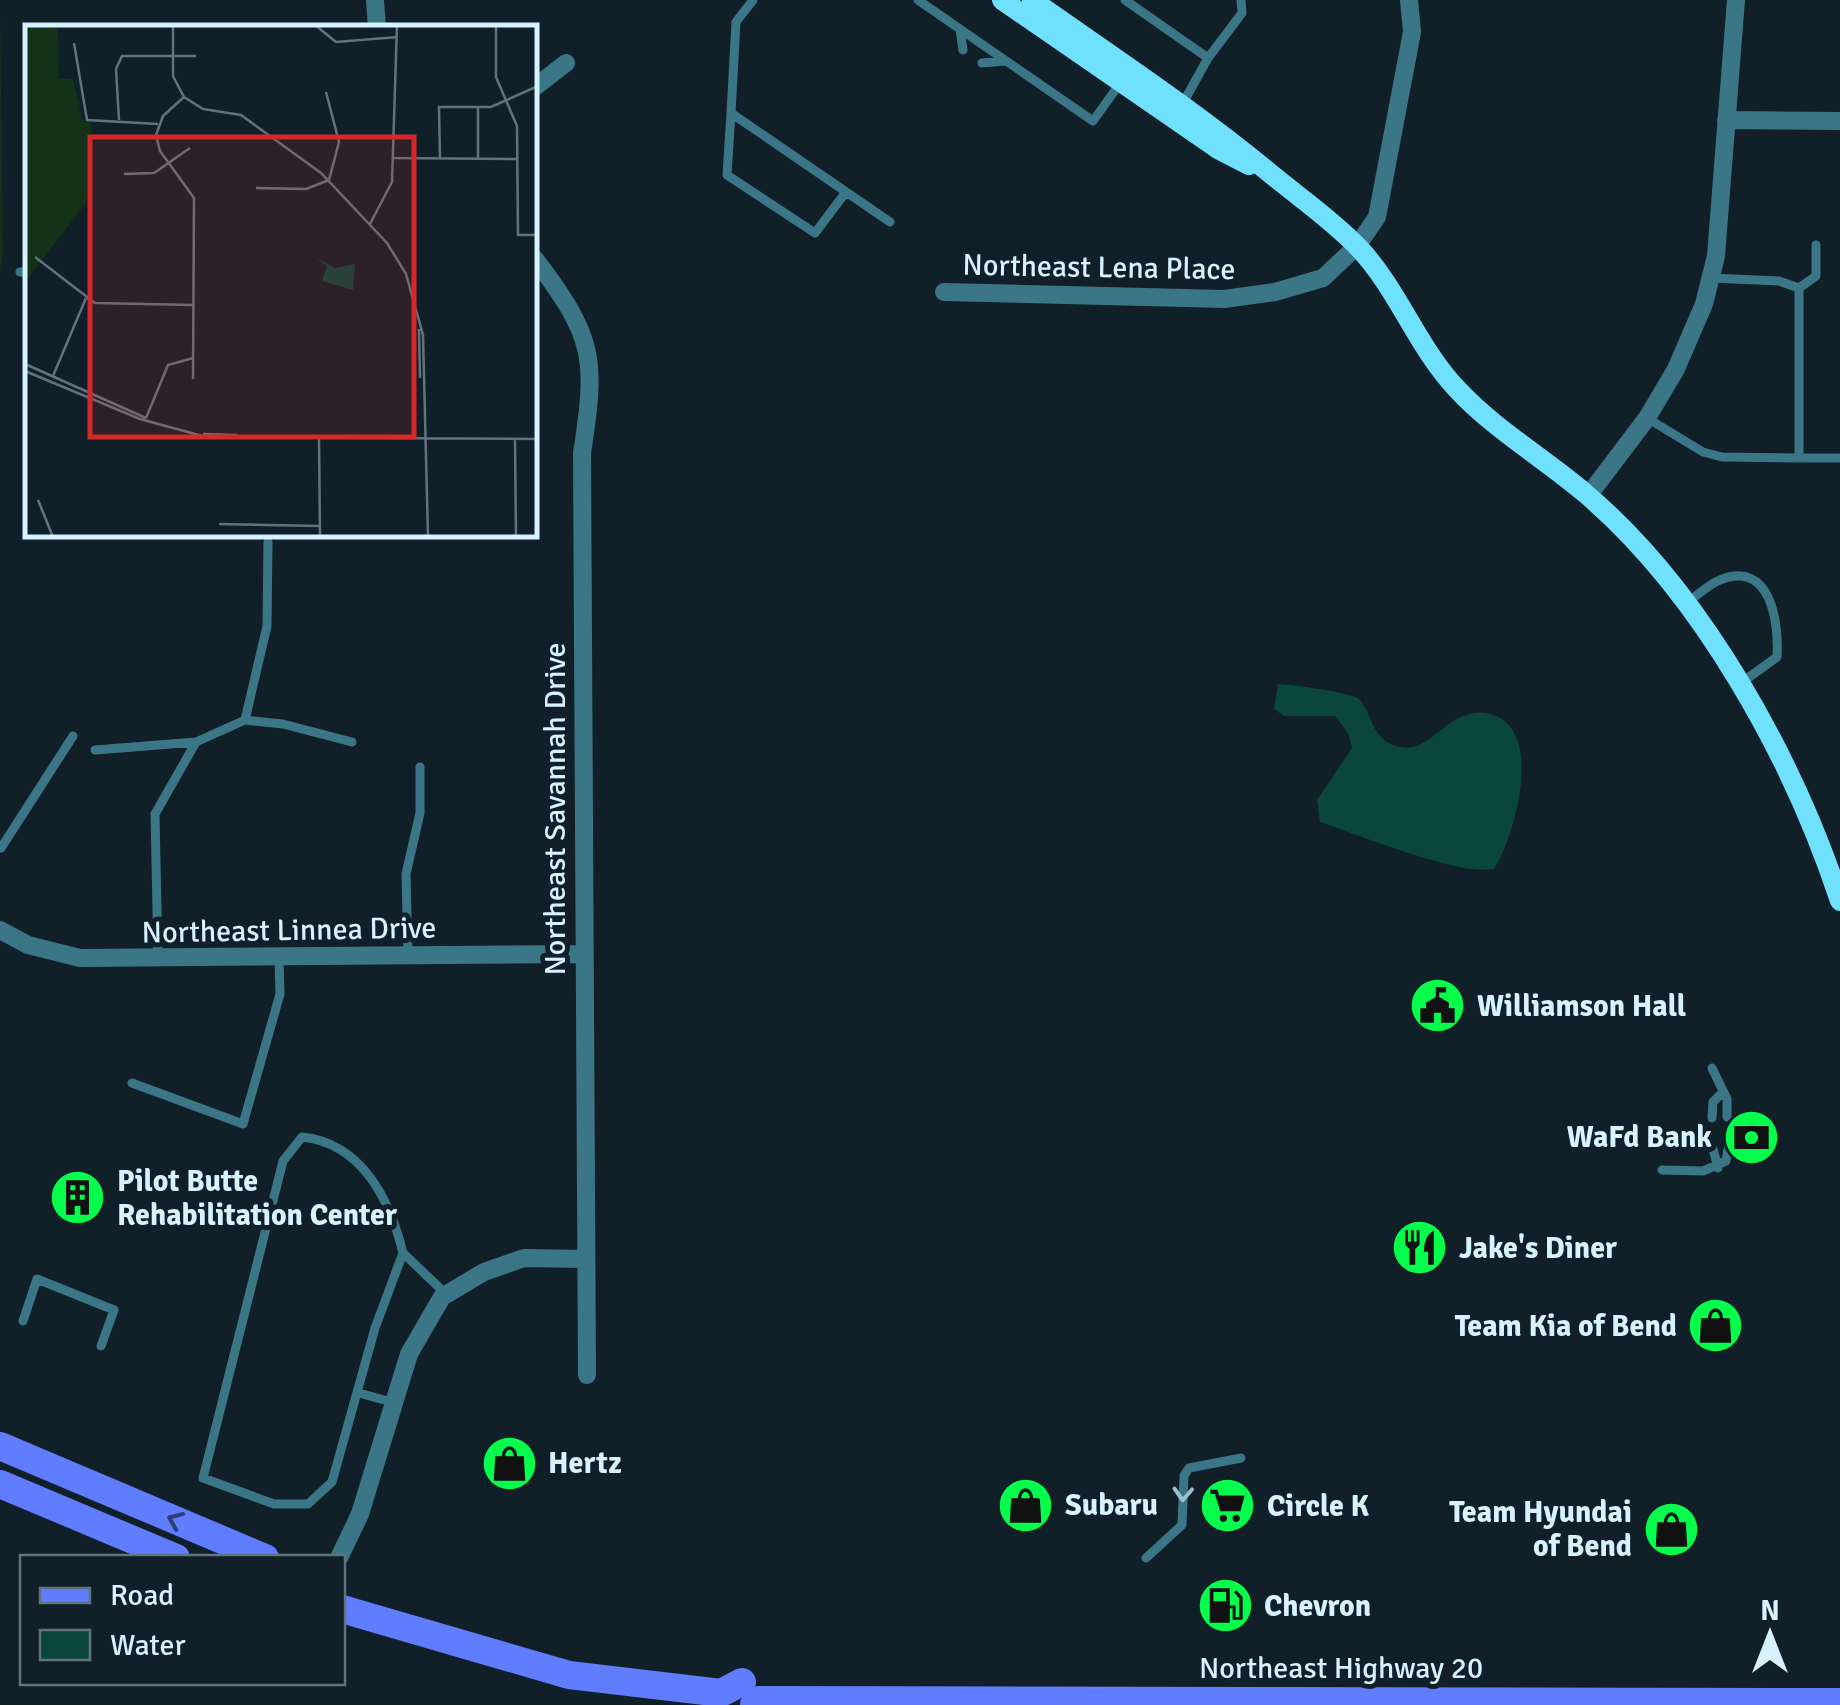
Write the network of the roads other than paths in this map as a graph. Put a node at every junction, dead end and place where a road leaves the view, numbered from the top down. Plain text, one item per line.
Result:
1 (375, 0) edge
2 (753, 0) edge
3 (918, 0) edge
4 (1002, 0) edge
5 (1032, 0) edge
6 (1126, 0) edge
7 (1241, 0) edge
8 (1410, 0) edge
9 (1736, 0) edge
10 (377, 25) edge
11 (960, 29) junction
12 (963, 50) dead end
13 (1208, 58) junction
14 (1006, 61) junction
15 (566, 62) dead end
16 (982, 62) dead end
17 (1121, 82) junction
18 (538, 85) edge
19 (1182, 104) junction
20 (731, 114) junction
21 (1726, 120) junction
22 (1840, 122) edge
23 (1274, 176) junction
24 (846, 192) junction
25 (890, 222) dead end
26 (1816, 245) dead end
27 (1357, 246) junction
28 (538, 263) edge
29 (1711, 278) junction
30 (1798, 288) junction
31 (944, 292) dead end
32 (1647, 418) junction
33 (1799, 458) junction
34 (1840, 458) edge
35 (1588, 496) junction
36 (268, 542) dead end
37 (1686, 604) junction
38 (1738, 684) junction
39 (245, 720) junction
40 (73, 736) dead end
41 (196, 742) junction
42 (352, 742) dead end
43 (95, 750) dead end
44 (420, 768) dead end
45 (2, 848) edge
46 (1840, 901) edge
47 (0, 930) edge
48 (583, 954) junction
49 (408, 957) junction
50 (279, 958) junction
51 (158, 960) junction
52 (1712, 1068) dead end
53 (132, 1082) dead end
54 (1722, 1093) junction
55 (1728, 1117) dead end
56 (1712, 1118) dead end
57 (1728, 1148) dead end
58 (1713, 1149) dead end
59 (1718, 1168) junction
60 (1662, 1170) dead end
61 (403, 1254) junction
62 (585, 1259) junction
63 (447, 1295) junction
64 (23, 1321) dead end
65 (101, 1346) dead end
66 (587, 1375) dead end
67 (359, 1393) junction
68 (395, 1403) junction
69 (0, 1446) edge
70 (1240, 1458) dead end
71 (0, 1484) edge
72 (169, 1555) edge
73 (258, 1555) edge
74 (340, 1555) edge
75 (1146, 1558) dead end
76 (345, 1610) edge
77 (748, 1693) edge
78 (649, 1696) edge
79 (1840, 1702) edge
80 (838, 1703) edge
81 (1303, 1703) edge

1 - 10 street
2 - 20 lane
3 - 11 lane
4 - 17 street
5 - 19 street
6 - 13 lane
7 - 13 lane
8 - 27 street
9 - 21 street
11 - 12 lane
11 - 14 lane
13 - 19 lane
14 - 16 lane
14 - 17 lane
15 - 18 street
17 - 23 street
19 - 23 street
20 - 24 lane
20 - 24 lane
21 - 22 street
21 - 29 street
23 - 27 street
24 - 25 lane
26 - 30 lane
27 - 31 street, Northeast Lena Place
27 - 35 street
28 - 48 street, Northeast Savannah Drive
29 - 30 lane
29 - 32 street
30 - 33 lane
32 - 33 lane
32 - 35 street
33 - 34 lane
35 - 37 street
36 - 39 lane
37 - 38 street
37 - 38 lane
38 - 46 street
39 - 41 lane
39 - 42 lane
40 - 45 lane
41 - 43 lane
41 - 51 lane
44 - 49 lane
47 - 51 street, Northeast Linnea Drive
48 - 49 street, Northeast Linnea Drive
48 - 62 street, Northeast Savannah Drive
49 - 50 street, Northeast Linnea Drive
50 - 51 street, Northeast Linnea Drive
50 - 53 lane
52 - 54 lane
54 - 55 lane
54 - 56 lane
57 - 59 lane
58 - 59 lane
59 - 60 lane
61 - 63 lane
61 - 67 lane
61 - 67 lane
62 - 63 street
62 - 66 street, Northeast Savannah Drive
63 - 68 street
64 - 65 lane
67 - 68 lane
68 - 74 street
73 -> 69 main road
70 -> 75 lane
71 - 72 main road
76 - 78 main road
77 - 78 main road, Northeast Highway 20
77 - 80 main road, Northeast Highway 20
79 - 81 main road, Northeast Highway 20
80 - 81 main road, Northeast Highway 20

